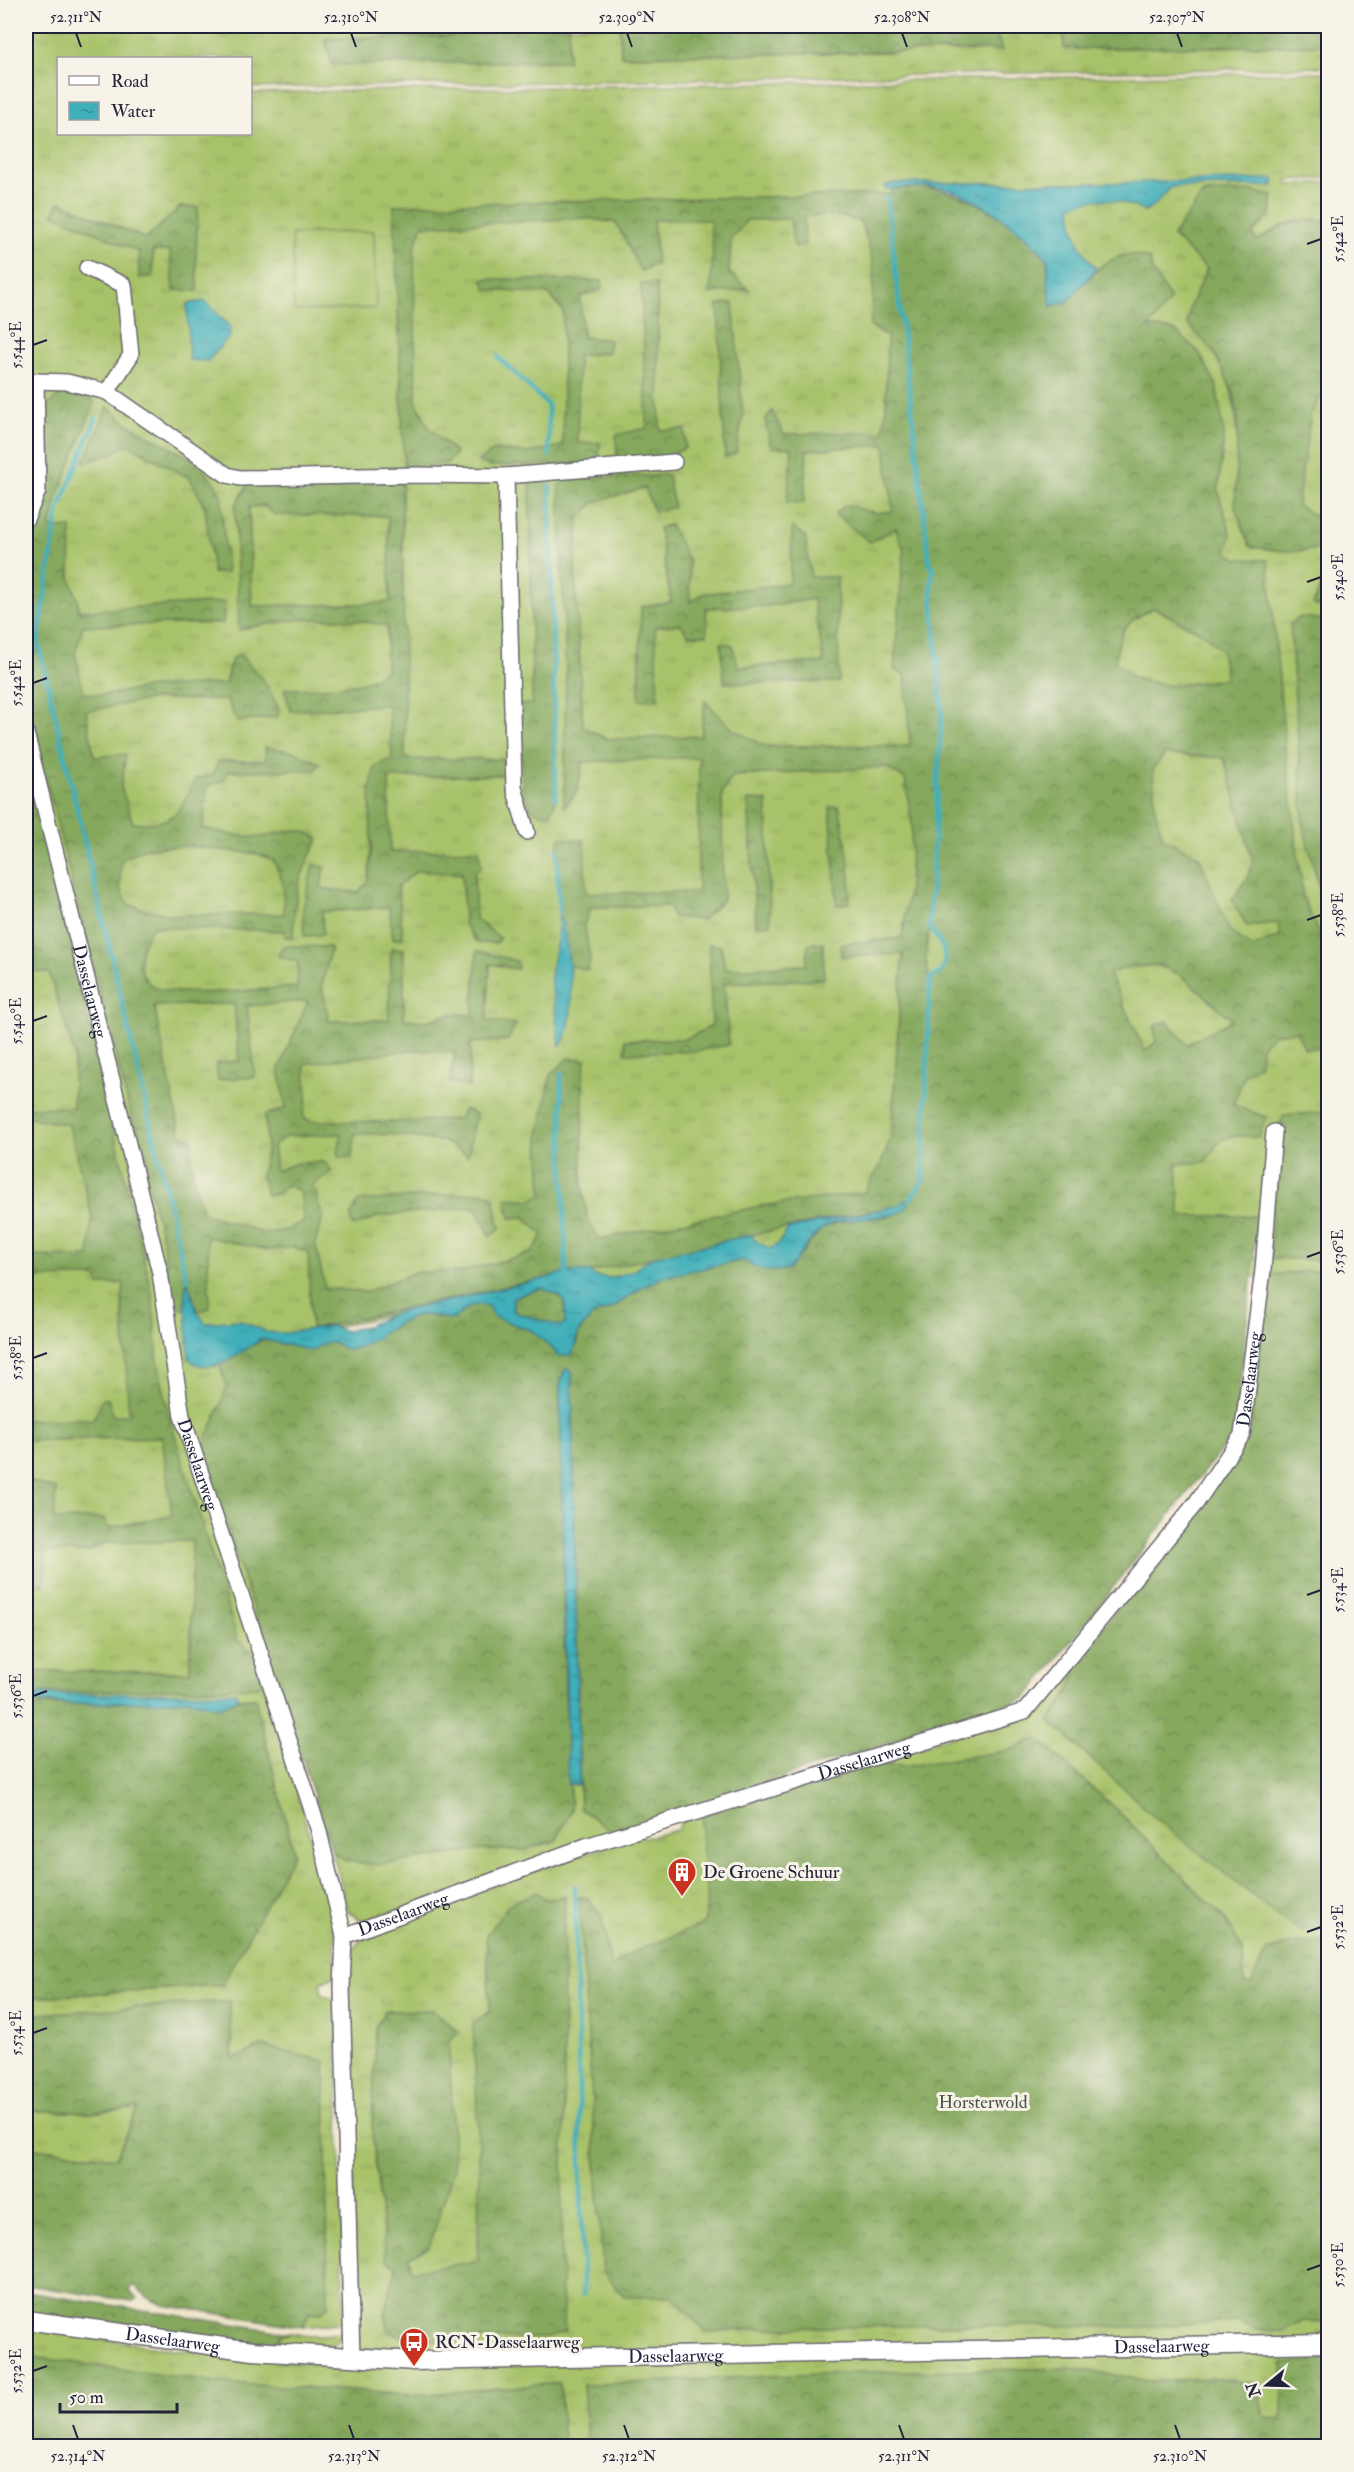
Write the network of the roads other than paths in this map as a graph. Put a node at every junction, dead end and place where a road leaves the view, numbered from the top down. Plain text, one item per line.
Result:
1 (87, 268) dead end
2 (31, 382) edge
3 (107, 392) junction
4 (674, 462) dead end
5 (506, 476) junction
6 (26, 519) edge
7 (26, 733) edge
8 (527, 832) dead end
9 (1274, 1132) dead end
10 (344, 1936) junction
11 (26, 2320) edge
12 (1329, 2343) edge
13 (352, 2358) junction

1 - 3 street
2 - 3 street
2 - 6 street
3 - 5 street
4 - 5 street
5 - 8 street
7 - 10 street, Dasselaarweg
9 - 10 street, Dasselaarweg
10 - 13 street
11 - 13 street, Dasselaarweg
12 - 13 street, Dasselaarweg

